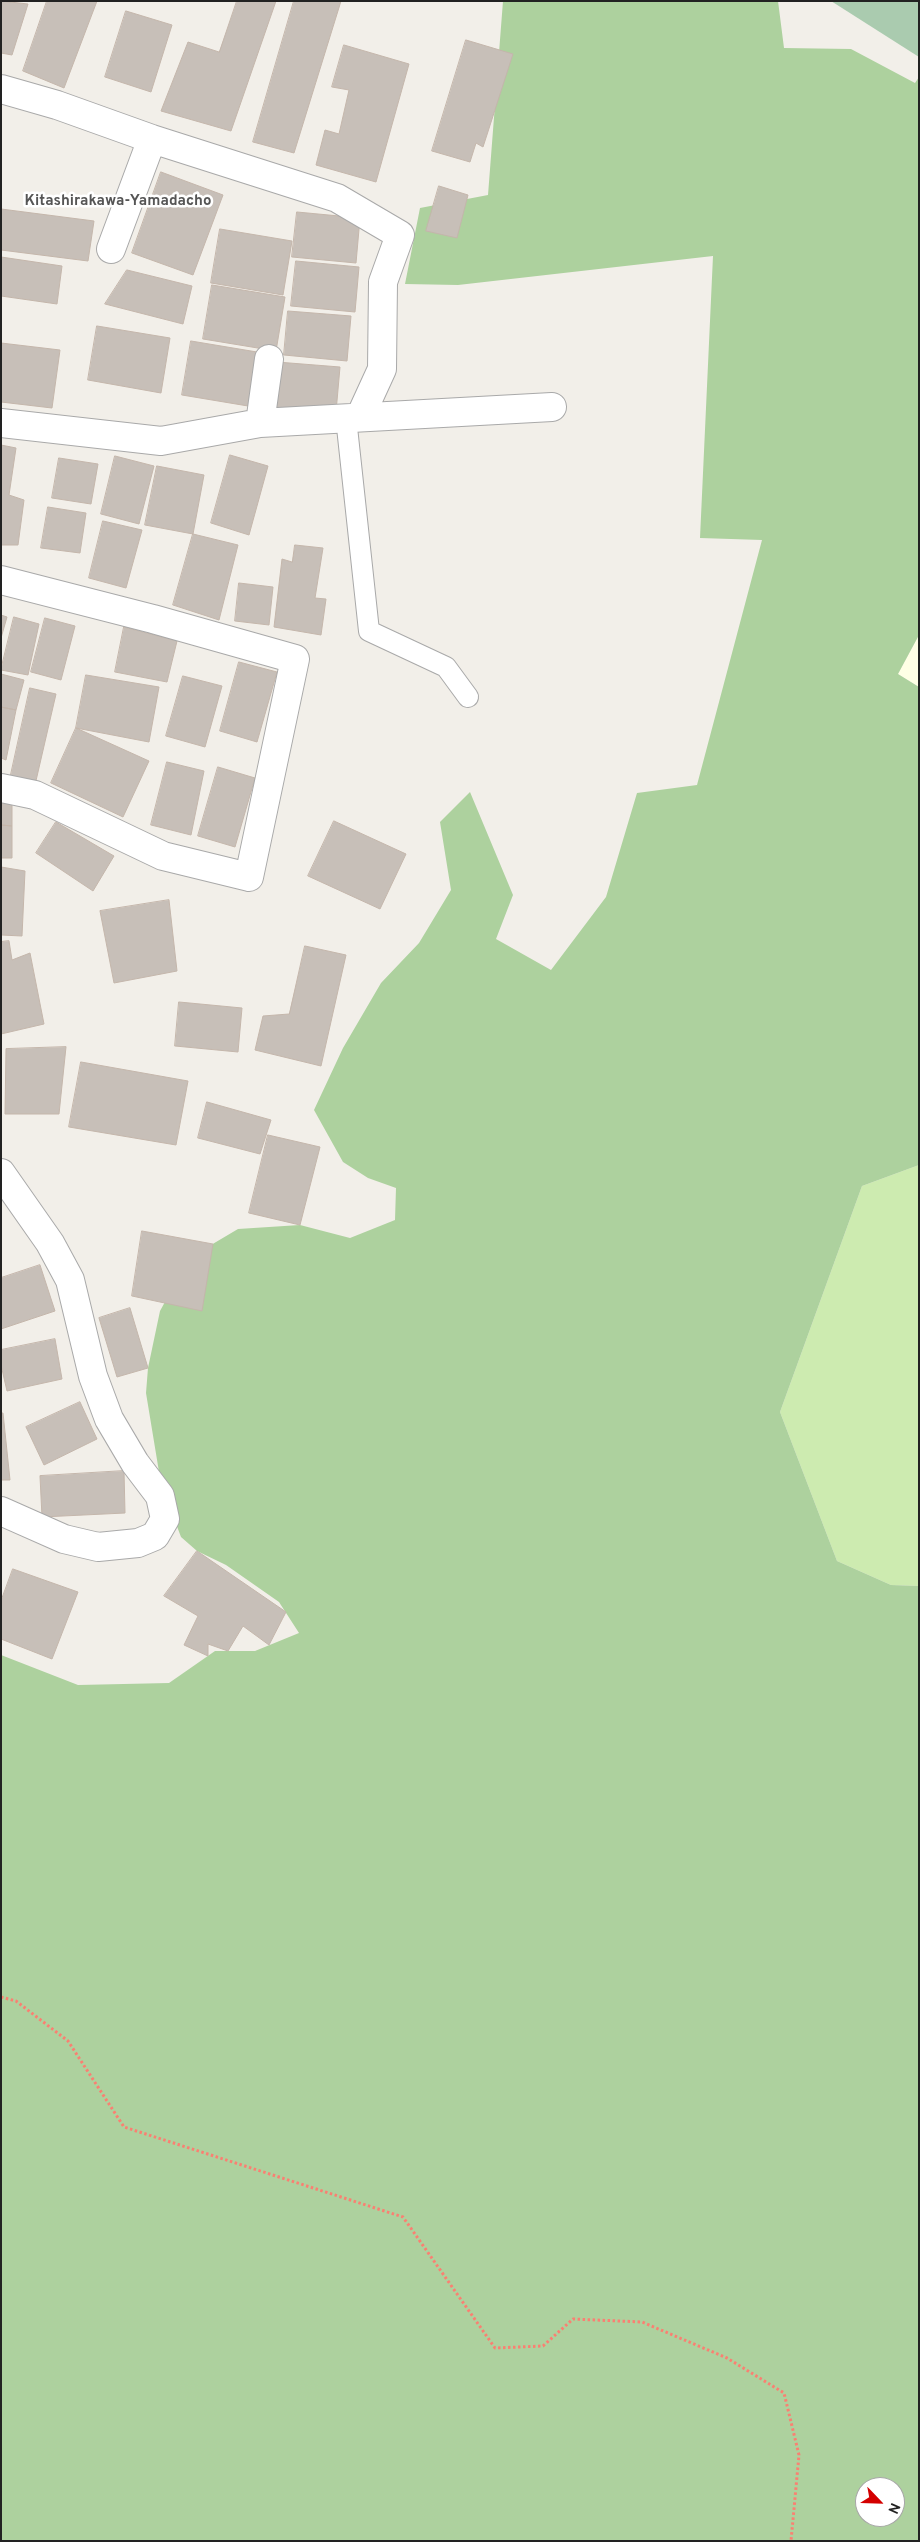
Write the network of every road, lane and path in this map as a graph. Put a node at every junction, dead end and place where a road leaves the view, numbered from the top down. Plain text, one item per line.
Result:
1 (1, 89) edge
2 (152, 139) junction
3 (110, 249) dead end
4 (269, 359) dead end
5 (552, 406) dead end
6 (353, 417) junction
7 (1, 423) edge
8 (260, 423) junction
9 (1, 580) edge
10 (468, 697) dead end
11 (1, 788) edge
12 (1, 1174) edge
13 (1, 1511) edge
14 (1, 1997) edge
15 (790, 2541) edge

1 - 2 street
2 - 3 street
2 - 6 street
4 - 8 street
5 - 6 street
6 - 8 street
6 - 10 lane
7 - 8 street
9 - 11 street
12 - 13 street
14 - 15 path

